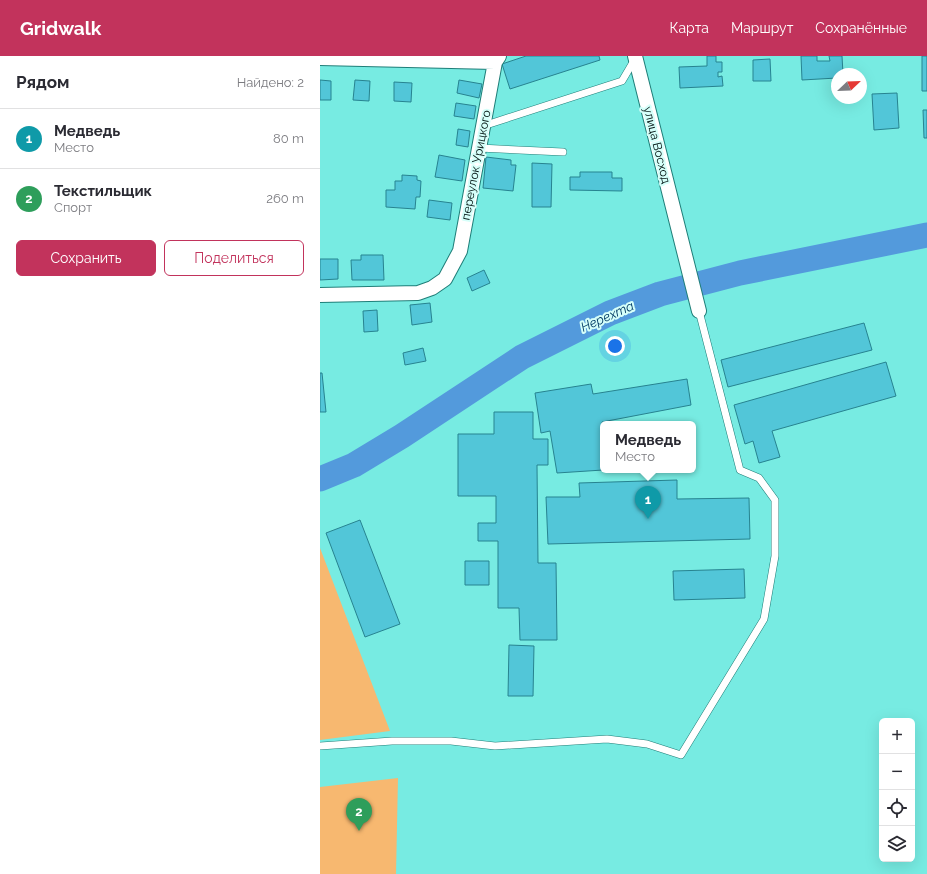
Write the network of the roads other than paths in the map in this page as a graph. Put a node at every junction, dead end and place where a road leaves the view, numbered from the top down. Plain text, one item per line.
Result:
1 (635, 57) edge
2 (320, 58) edge
3 (497, 59) edge
4 (483, 126) junction
5 (479, 148) junction
6 (563, 152) dead end
7 (320, 294) edge
8 (699, 312) joint
9 (320, 746) edge

1 - 4 lane
1 - 8 street, улица Восход
2 - 3 street
3 - 4 street, переулок Урицкого
4 - 5 street, переулок Урицкого
5 - 6 lane
5 - 7 street, переулок Урицкого
8 - 9 lane

